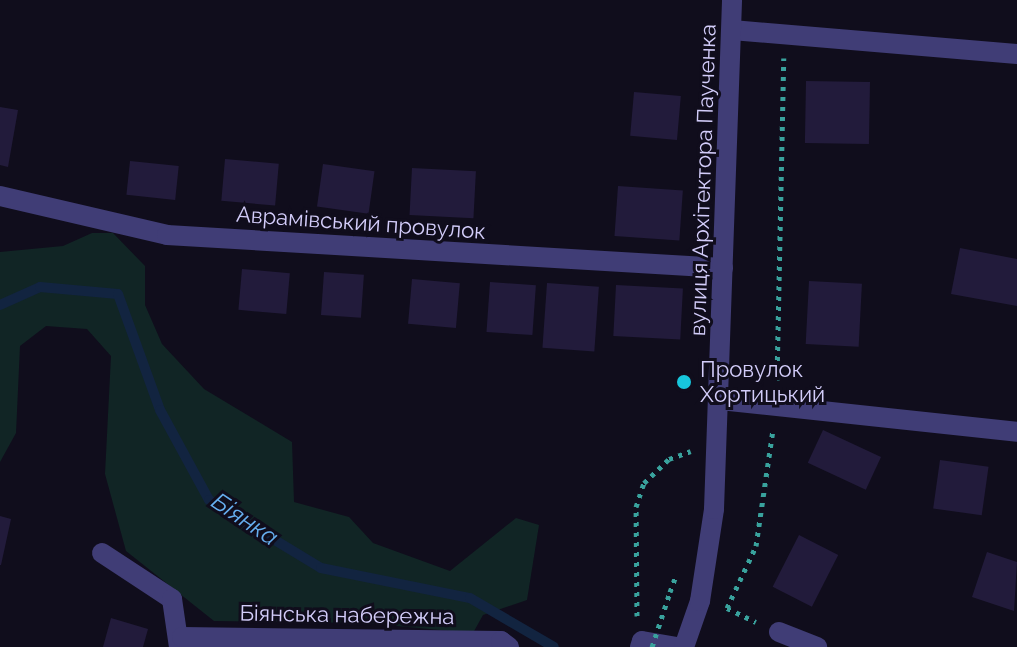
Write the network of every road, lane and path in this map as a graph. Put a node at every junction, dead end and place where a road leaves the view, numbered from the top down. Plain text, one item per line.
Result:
1 (732, 0) edge
2 (732, 30) junction
3 (785, 34) junction
4 (1017, 54) edge
5 (0, 196) edge
6 (723, 268) junction
7 (720, 400) junction
8 (776, 405) junction
9 (1017, 432) edge
10 (691, 451) dead end
11 (102, 553) dead end
12 (670, 592) dead end
13 (727, 608) dead end
14 (779, 632) dead end
15 (180, 642) edge
16 (645, 645) edge
17 (509, 647) edge
18 (675, 647) edge
19 (684, 647) edge
20 (817, 647) edge

1 - 2 street, вулиця Архітектора Паученка
2 - 3 street
2 - 6 street, вулиця Архітектора Паученка
3 - 4 street
3 - 8 path
5 - 6 street, Аврамівський провулок
6 - 7 street, вулиця Архітектора Паученка
7 - 8 street
7 - 19 street, вулиця Архітектора Паученка
8 - 9 street
8 - 13 path
10 - 16 path
11 - 15 street
12 - 16 path, bridge
14 - 20 street
15 - 17 street, Біянська набережна
16 - 18 street

